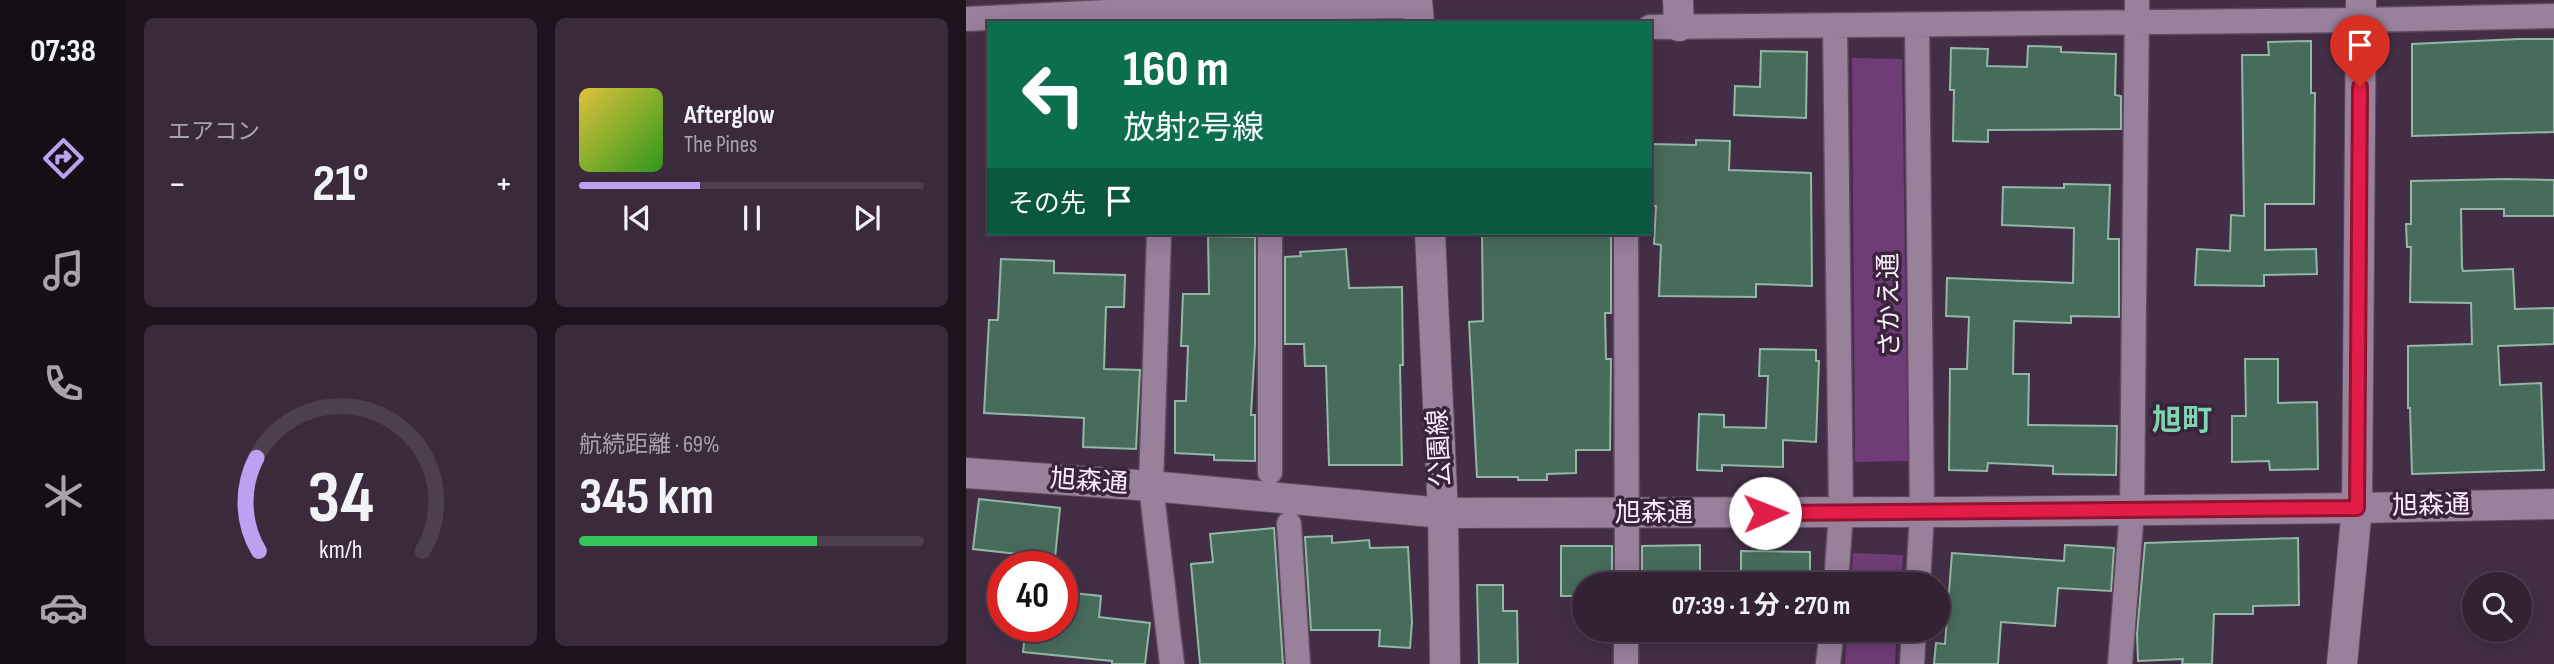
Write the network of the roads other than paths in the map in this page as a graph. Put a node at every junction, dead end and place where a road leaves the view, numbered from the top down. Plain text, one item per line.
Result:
1 (1418, 10) edge
2 (2136, 10) edge
3 (2360, 10) edge
4 (1167, 11) edge
5 (1271, 16) edge
6 (2554, 16) edge
7 (1669, 18) edge
8 (966, 19) edge
9 (1835, 25) junction
10 (1917, 25) junction
11 (1159, 235) edge
12 (1270, 235) edge
13 (1430, 235) edge
14 (1626, 235) edge
15 (1270, 472) dead end
16 (966, 473) edge
17 (1151, 486) junction
18 (2554, 504) edge
19 (2357, 508) junction
20 (2132, 510) junction
21 (1841, 512) junction
22 (1922, 512) junction
23 (1443, 513) junction
24 (1628, 514) junction
25 (1289, 524) dead end
26 (1627, 572) edge
27 (1837, 572) edge
28 (1919, 572) edge
29 (1626, 642) edge
30 (1831, 642) edge
31 (1913, 642) edge
32 (1172, 664) edge
33 (1298, 664) edge
34 (1445, 664) edge
35 (1626, 664) edge
36 (1829, 664) edge
37 (1912, 664) edge
38 (2120, 664) edge
39 (2342, 664) edge

1 - 5 street
2 - 3 street
2 - 10 street
2 - 20 street
3 - 6 street
3 - 19 street
4 - 5 street
4 - 8 street
7 - 9 street
9 - 10 street
9 - 21 street, さかえ通
10 - 22 street, さかえ通
11 - 17 street
12 - 15 street
13 - 23 street, 公園線
14 - 24 street
16 - 17 street, 旭森通
17 - 23 street, 旭森通
17 - 32 street
18 - 19 street, 旭森通
19 - 20 street, 旭森通
19 - 39 street
20 - 22 street, 旭森通
20 - 38 street
21 - 22 street, 旭森通
21 - 24 street, 旭森通
21 - 27 street, さかえ通
22 - 28 street, さかえ通
23 - 24 street, 旭森通
23 - 34 street, 公園線
24 - 26 street
25 - 33 street
29 - 35 street
30 - 36 street
31 - 37 street

